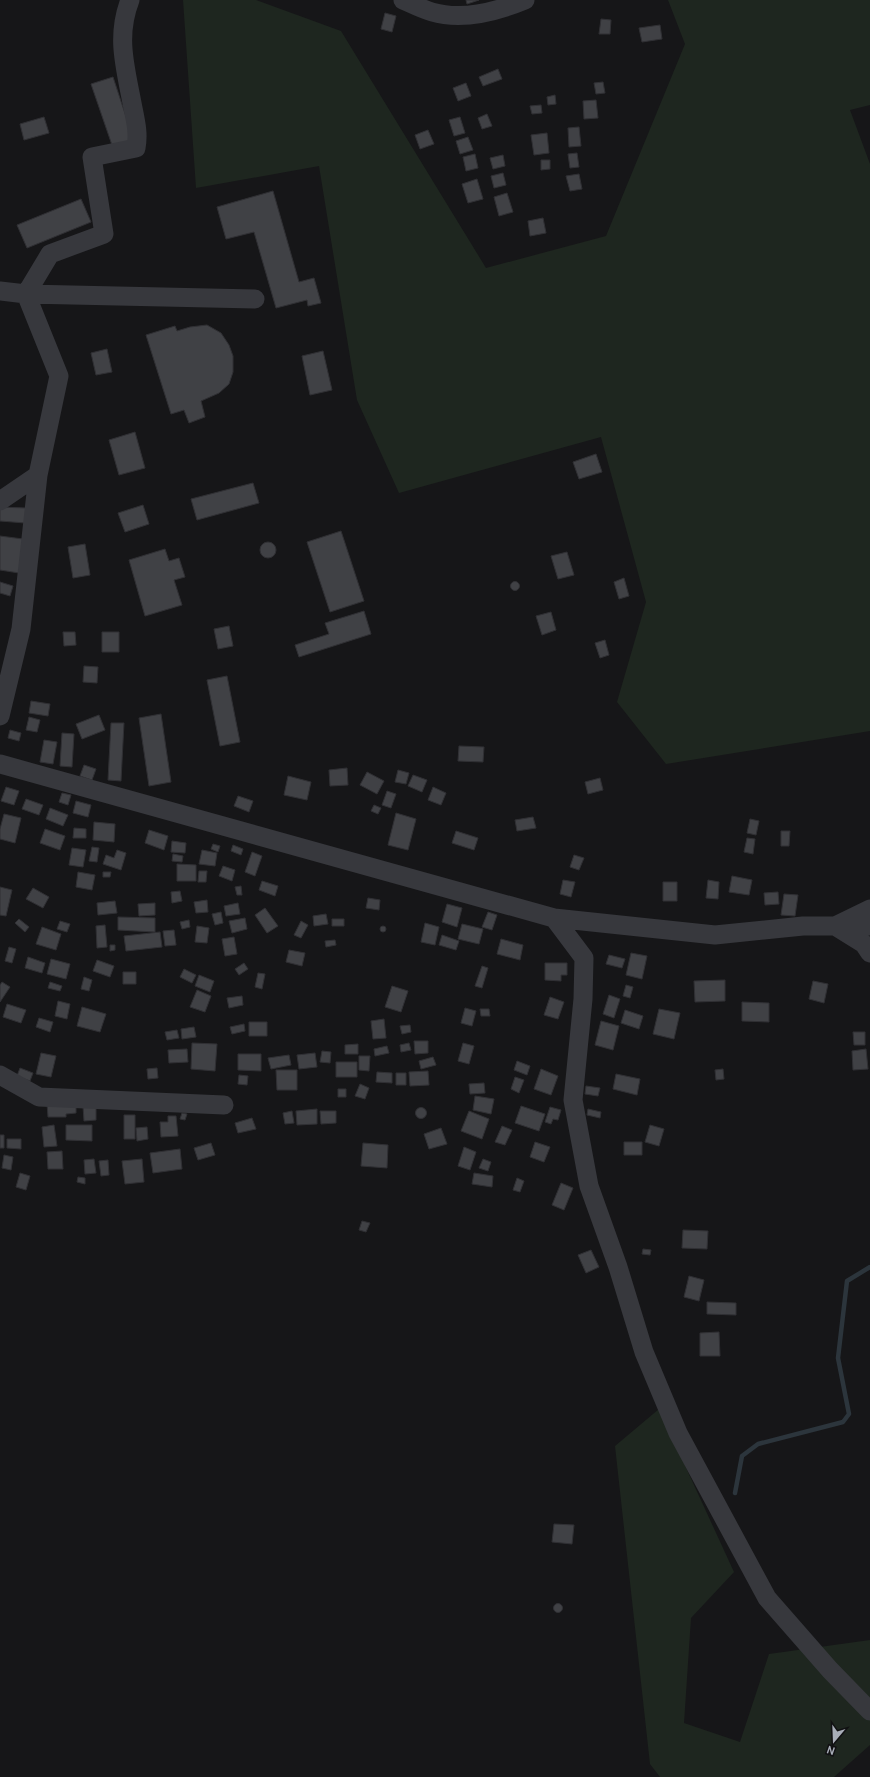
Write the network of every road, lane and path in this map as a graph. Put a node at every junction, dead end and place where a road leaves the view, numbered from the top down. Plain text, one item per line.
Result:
1 (130, 0) edge
2 (403, 0) edge
3 (525, 0) edge
4 (0, 291) edge
5 (26, 294) junction
6 (255, 299) dead end
7 (38, 474) junction
8 (0, 501) edge
9 (0, 716) edge
10 (0, 764) edge
11 (870, 909) edge
12 (554, 918) junction
13 (834, 926) junction
14 (870, 926) edge
15 (870, 953) edge
16 (0, 1075) edge
17 (224, 1105) dead end
18 (870, 1712) edge

1 - 5 street
2 - 3 street
4 - 5 street
5 - 6 street
5 - 7 street
7 - 8 street
7 - 9 street
10 - 12 street
11 - 13 street
12 - 13 street
12 - 18 street
13 - 14 street
13 - 15 street
16 - 17 street

